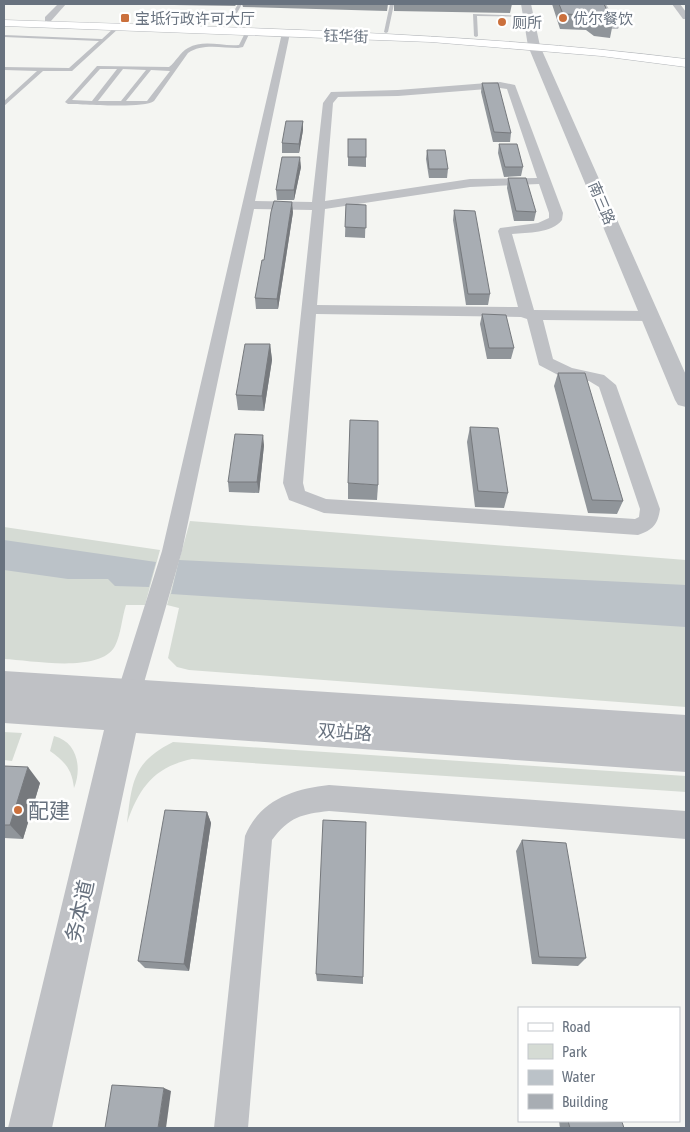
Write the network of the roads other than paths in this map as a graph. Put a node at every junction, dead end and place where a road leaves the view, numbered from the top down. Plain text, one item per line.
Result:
1 (62, 4) edge
2 (240, 4) edge
3 (392, 4) edge
4 (602, 4) edge
5 (676, 4) edge
6 (530, 8) edge
7 (686, 17) edge
8 (4, 18) edge
9 (48, 19) junction
10 (4, 24) edge
11 (227, 26) junction
12 (615, 27) dead end
13 (117, 28) junction
14 (82, 30) dead end
15 (248, 32) junction
16 (386, 32) junction
17 (286, 33) junction
18 (4, 36) edge
19 (476, 36) junction
20 (72, 39) junction
21 (104, 40) junction
22 (539, 43) junction
23 (686, 56) edge
24 (686, 63) edge
25 (175, 67) junction
26 (4, 68) edge
27 (121, 68) junction
28 (42, 69) junction
29 (149, 69) junction
30 (93, 103) junction
31 (4, 104) edge
32 (121, 104) junction
33 (544, 181) junction
34 (248, 205) junction
35 (318, 206) junction
36 (644, 262) dead end
37 (308, 309) junction
38 (531, 314) junction
39 (650, 316) junction
40 (686, 400) edge
41 (4, 685) edge
42 (126, 705) junction
43 (4, 709) edge
44 (686, 730) edge
45 (686, 756) edge
46 (686, 825) edge
47 (30, 1128) edge
48 (231, 1128) edge

1 - 9 street
2 - 11 lane
3 - 16 lane
4 - 12 street
5 - 7 street
6 - 19 lane
6 - 22 street, 南三路
8 - 9 main road, 钰华街
9 - 11 main road, 钰华街
10 - 13 main road, 钰华街
11 - 16 main road, 钰华街
13 - 15 main road, 钰华街
13 - 21 lane
14 - 20 lane
15 - 17 main road, 钰华街
15 - 25 lane
16 - 19 main road, 钰华街
17 - 22 main road, 钰华街
17 - 34 street
18 - 20 lane
19 - 22 main road, 钰华街
20 - 21 lane
21 - 28 lane
22 - 23 main road, 钰华街
22 - 24 main road, 钰华街
22 - 36 street, 南三路
22 - 39 street, 南三路
25 - 29 lane
25 - 32 lane
26 - 28 lane
27 - 29 lane
27 - 30 lane
27 - 30 lane
28 - 31 lane
29 - 32 lane
30 - 32 lane
33 - 35 street
33 - 35 street
33 - 38 street
34 - 35 street
34 - 42 street
35 - 37 street
37 - 38 street
37 - 38 street
38 - 39 street
39 - 40 street, 南三路
41 - 42 street, 双站路
42 - 43 street, 双站路
42 - 44 street, 双站路
42 - 45 street, 双站路
42 - 47 street, 务本道
46 - 48 street

